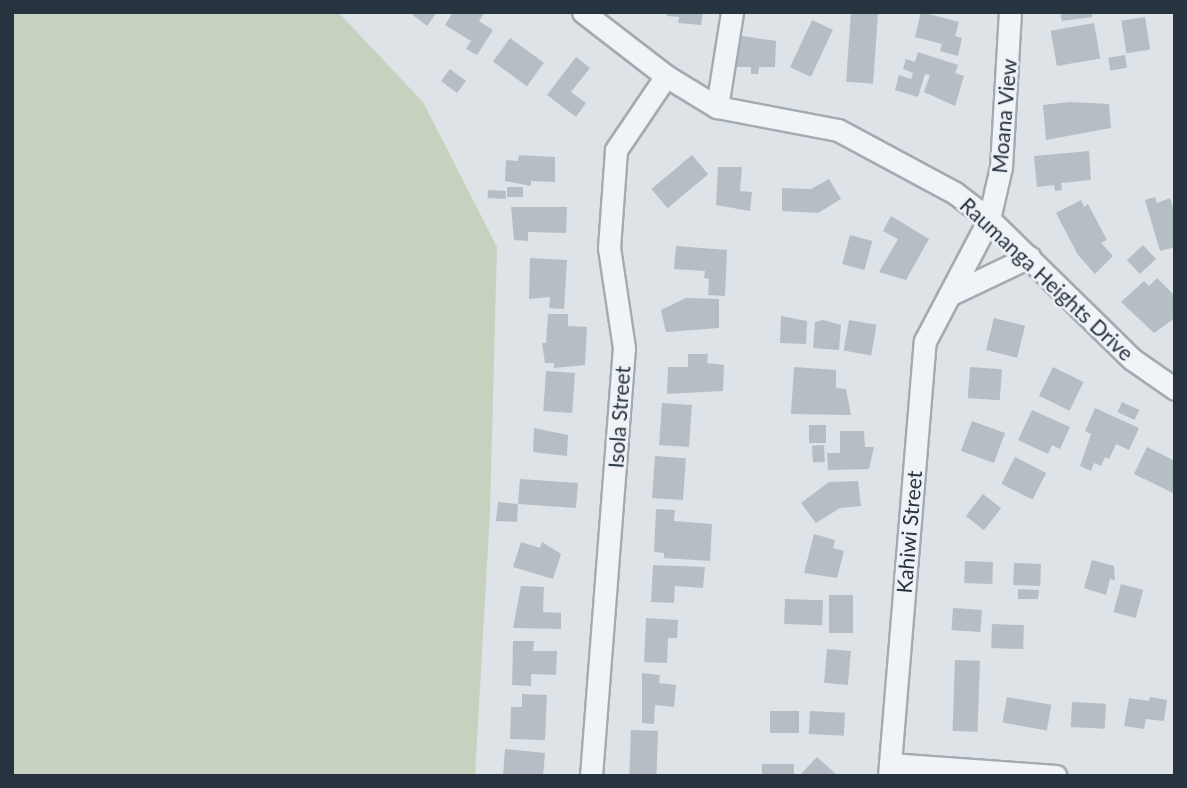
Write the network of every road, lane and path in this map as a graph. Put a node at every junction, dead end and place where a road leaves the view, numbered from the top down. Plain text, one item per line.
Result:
1 (583, 12) edge
2 (732, 12) edge
3 (1010, 12) edge
4 (666, 76) junction
5 (717, 107) junction
6 (989, 219) junction
7 (1029, 257) junction
8 (949, 295) junction
9 (1175, 389) edge
10 (890, 770) edge
11 (591, 776) edge
12 (1056, 776) edge

1 - 4 street, Raumanga Heights Drive
2 - 5 street
3 - 6 street, Moana View
4 - 5 street, Raumanga Heights Drive
4 - 11 street, Isola Street
5 - 6 street, Raumanga Heights Drive
6 - 7 street, Raumanga Heights Drive
6 - 8 street, Kahiwi Street
7 - 8 street
7 - 9 street, Raumanga Heights Drive
8 - 10 street, Kahiwi Street
10 - 12 street

